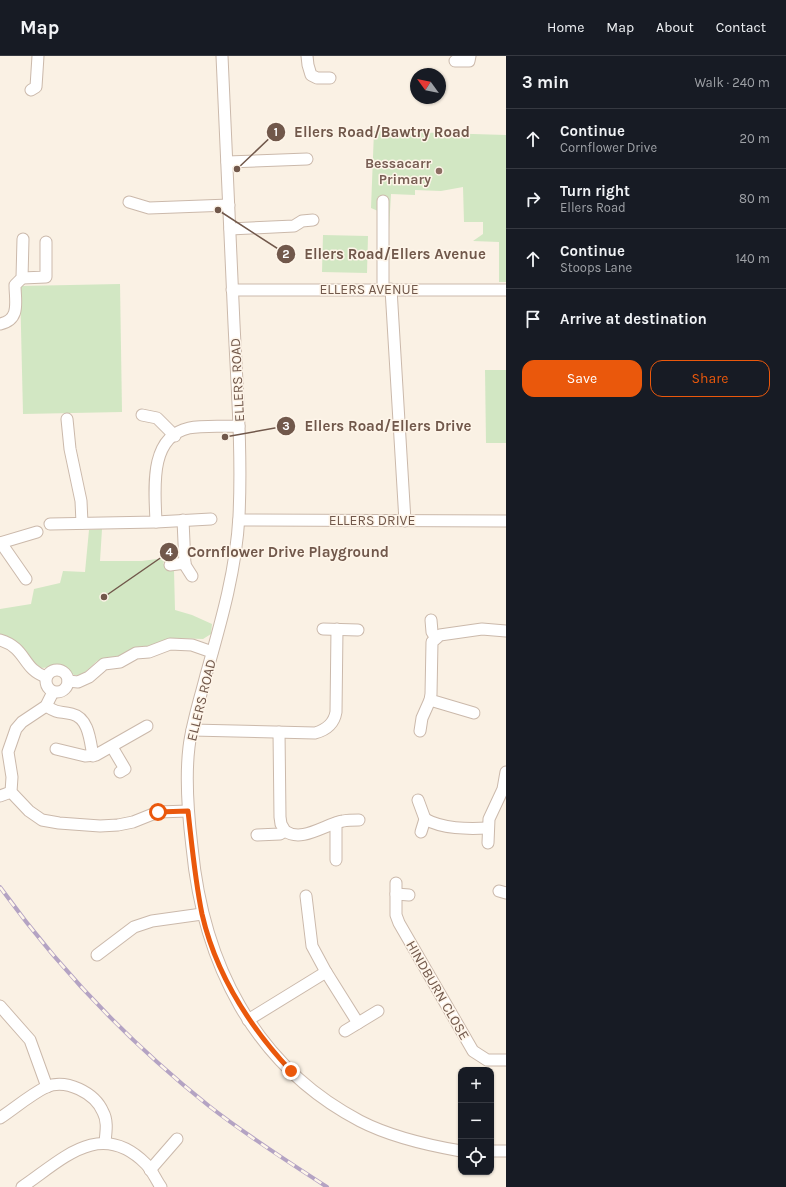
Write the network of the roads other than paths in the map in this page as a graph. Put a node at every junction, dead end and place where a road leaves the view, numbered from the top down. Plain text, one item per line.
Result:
1 (38, 56) edge
2 (222, 56) edge
3 (307, 56) edge
4 (470, 56) edge
5 (454, 61) dead end
6 (330, 78) dead end
7 (31, 90) dead end
8 (307, 159) dead end
9 (227, 162) junction
10 (383, 201) dead end
11 (129, 202) dead end
12 (229, 205) junction
13 (313, 220) dead end
14 (230, 229) junction
15 (23, 239) dead end
16 (46, 242) dead end
17 (22, 278) junction
18 (387, 288) junction
19 (232, 290) junction
20 (506, 290) edge
21 (0, 324) edge
22 (142, 415) dead end
23 (67, 419) dead end
24 (239, 426) junction
25 (175, 436) junction
26 (211, 519) dead end
27 (183, 520) junction
28 (239, 520) junction
29 (405, 521) junction
30 (506, 521) edge
31 (156, 522) junction
32 (82, 523) junction
33 (50, 524) dead end
34 (37, 532) dead end
35 (0, 543) edge
36 (185, 564) junction
37 (170, 565) dead end
38 (192, 576) dead end
39 (26, 579) dead end
40 (431, 620) dead end
41 (323, 629) dead end
42 (337, 629) junction
43 (358, 630) dead end
44 (506, 631) edge
45 (436, 637) junction
46 (0, 640) edge
47 (212, 652) junction
48 (46, 677) junction
49 (68, 681) junction
50 (53, 692) junction
51 (430, 700) junction
52 (46, 706) junction
53 (474, 713) dead end
54 (147, 726) dead end
55 (192, 730) junction
56 (280, 732) junction
57 (420, 732) dead end
58 (112, 747) junction
59 (56, 749) dead end
60 (4, 750) edge
61 (93, 756) junction
62 (120, 772) dead end
63 (506, 772) edge
64 (11, 792) junction
65 (0, 796) edge
66 (418, 800) dead end
67 (188, 811) junction
68 (425, 819) junction
69 (359, 820) dead end
70 (336, 823) junction
71 (488, 828) junction
72 (285, 830) junction
73 (421, 832) dead end
74 (257, 834) dead end
75 (488, 843) dead end
76 (336, 860) dead end
77 (396, 883) dead end
78 (396, 894) junction
79 (409, 895) dead end
80 (306, 896) dead end
81 (202, 914) junction
82 (97, 955) dead end
83 (326, 972) junction
84 (0, 1006) edge
85 (378, 1011) dead end
86 (248, 1020) junction
87 (358, 1023) junction
88 (345, 1031) dead end
89 (506, 1060) edge
90 (47, 1086) junction
91 (0, 1118) edge
92 (177, 1139) dead end
93 (105, 1142) junction
94 (458, 1150) edge
95 (494, 1151) edge
96 (506, 1151) edge
97 (150, 1170) junction
98 (22, 1187) edge
99 (161, 1187) edge

1 - 7 street
2 - 9 street, ELLERS ROAD
3 - 6 street
4 - 5 street
8 - 9 street
9 - 12 street, ELLERS ROAD
10 - 18 street
11 - 12 street
12 - 14 street, ELLERS ROAD
13 - 14 street
14 - 19 street, ELLERS ROAD
15 - 17 street
16 - 17 street
17 - 21 street
18 - 19 street, ELLERS AVENUE
18 - 20 street, ELLERS AVENUE
18 - 29 street
19 - 24 street, ELLERS ROAD
22 - 25 street
23 - 32 street
24 - 25 street
24 - 28 street, ELLERS ROAD
25 - 31 street
26 - 27 street
27 - 31 street
27 - 36 street
28 - 29 street, ELLERS DRIVE
28 - 47 street, ELLERS ROAD
29 - 30 street, ELLERS DRIVE
31 - 32 street
32 - 33 street
34 - 35 street
35 - 39 street
36 - 37 street
36 - 38 street
40 - 45 street
41 - 42 street
42 - 43 street
42 - 56 street
44 - 45 street
45 - 51 street
46 - 48 street
47 - 49 street
47 - 55 street, ELLERS ROAD
48 - 49 street
48 - 50 street
49 - 50 street
50 - 52 street
51 - 53 street
51 - 57 street
52 - 60 street
52 - 61 street
54 - 58 street
55 - 56 street
55 - 67 street, ELLERS ROAD
56 - 72 street
58 - 61 street
58 - 62 street
59 - 61 street
60 - 64 street
63 - 71 street
64 - 65 street
64 - 67 street
66 - 68 street
67 - 81 street, ELLERS ROAD
68 - 71 street
68 - 73 street
69 - 70 street
70 - 72 street
70 - 76 street
71 - 75 street
72 - 74 street
77 - 78 street, HINDBURN CLOSE
78 - 79 street
78 - 89 street, HINDBURN CLOSE
80 - 83 street
81 - 82 street
81 - 86 street, ELLERS ROAD
83 - 86 street
83 - 87 street
84 - 90 street
85 - 87 street
86 - 94 street, ELLERS ROAD
87 - 88 street
90 - 91 street
90 - 93 street
92 - 97 street
93 - 97 street
93 - 98 street
95 - 96 street
97 - 99 street

